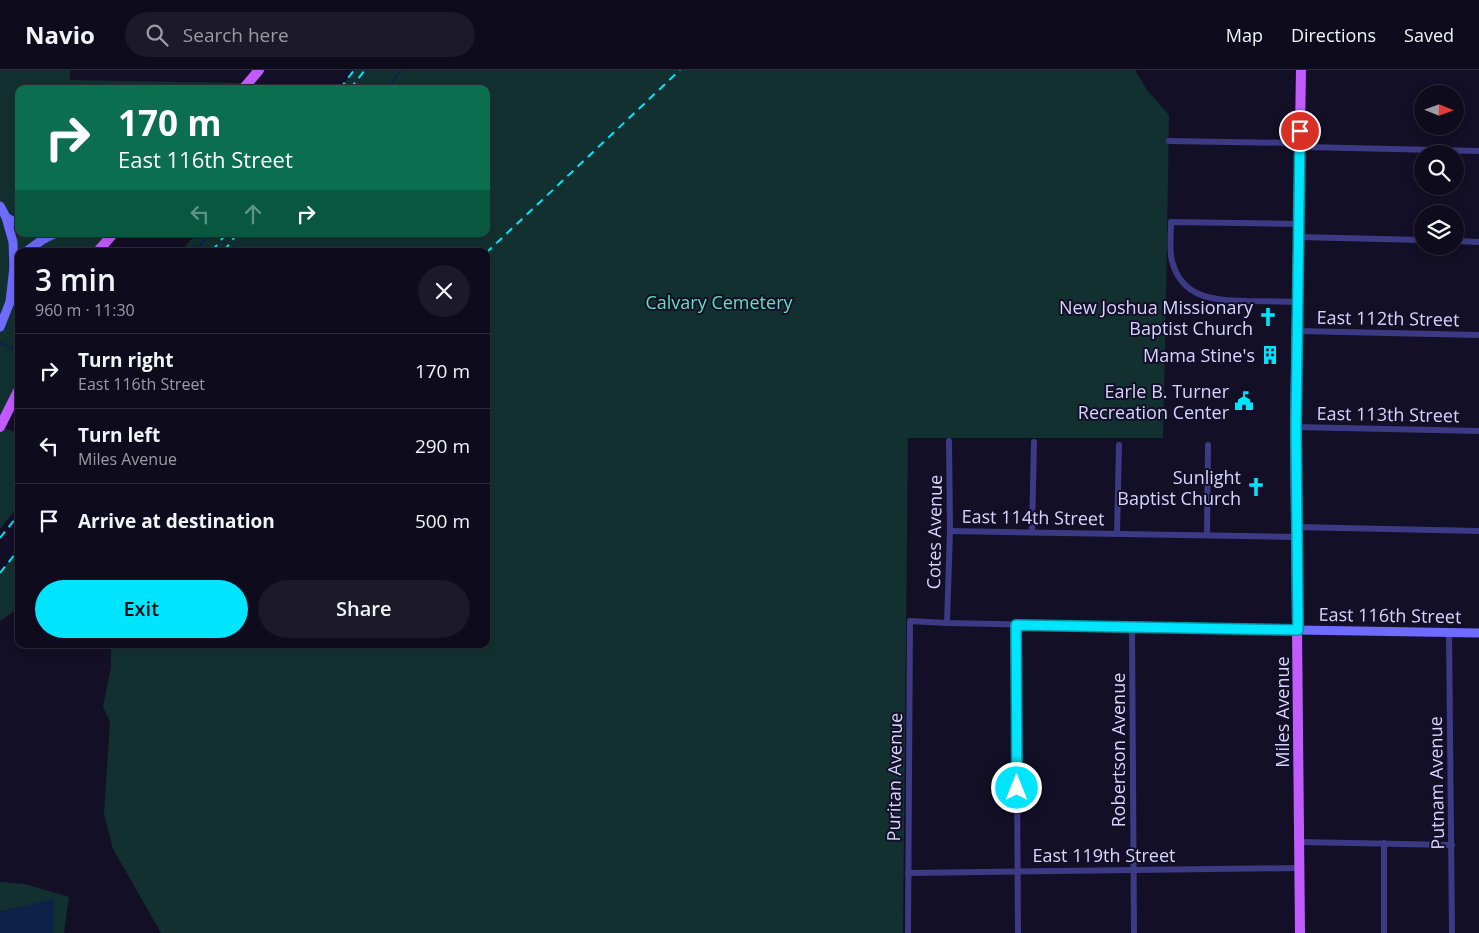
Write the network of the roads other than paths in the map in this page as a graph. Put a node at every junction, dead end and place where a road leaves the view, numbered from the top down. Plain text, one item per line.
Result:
1 (259, 70) edge
2 (1301, 70) edge
3 (246, 85) edge
4 (1169, 141) dead end
5 (1300, 145) junction
6 (1479, 151) edge
7 (0, 206) edge
8 (6, 217) junction
9 (15, 223) edge
10 (1298, 224) junction
11 (48, 237) edge
12 (110, 237) edge
13 (1298, 238) junction
14 (1414, 240) edge
15 (1464, 241) edge
16 (1479, 242) edge
17 (31, 248) edge
18 (101, 248) edge
19 (15, 253) edge
20 (15, 275) edge
21 (1297, 302) junction
22 (0, 327) edge
23 (1297, 331) junction
24 (1479, 335) edge
25 (15, 396) edge
26 (0, 427) edge
27 (1296, 428) junction
28 (1479, 432) edge
29 (949, 441) dead end
30 (1034, 442) dead end
31 (1119, 445) dead end
32 (1208, 446) dead end
33 (950, 531) junction
34 (1479, 531) edge
35 (1032, 532) junction
36 (1296, 532) junction
37 (1117, 534) junction
38 (1207, 536) junction
39 (910, 621) joint
40 (947, 623) junction
41 (1016, 625) junction
42 (1132, 627) junction
43 (1298, 630) junction
44 (1449, 632) junction
45 (1479, 633) edge
46 (1299, 842) junction
47 (1384, 843) junction
48 (1452, 844) junction
49 (1300, 868) junction
50 (1133, 870) junction
51 (1018, 871) junction
52 (908, 873) junction
53 (908, 933) edge
54 (1018, 933) edge
55 (1134, 933) edge
56 (1300, 933) edge
57 (1384, 933) edge
58 (1452, 933) edge

1 - 3 main road
2 - 5 main road, Miles Avenue
4 - 5 street
5 - 6 street
5 - 10 main road, Miles Avenue
7 - 8 main road
8 - 9 main road
8 - 19 main road
10 - 13 main road, Miles Avenue
10 - 21 street, East 112th Street
11 - 17 main road
12 - 18 main road
13 - 14 street
13 - 21 main road, Miles Avenue
15 - 16 street
20 - 22 main road
21 - 23 main road, Miles Avenue
23 - 24 street, East 112th Street
23 - 27 main road, Miles Avenue
25 - 26 main road
27 - 28 street, East 113th Street
27 - 36 main road, Miles Avenue
29 - 33 street, Cotes Avenue
30 - 35 street
31 - 37 street
32 - 38 street
33 - 35 street, East 114th Street
33 - 40 street, Cotes Avenue
34 - 36 street, East 114th Street
35 - 37 street, East 114th Street
36 - 38 street, East 114th Street
36 - 43 main road, Miles Avenue
37 - 38 street, East 114th Street
39 - 40 street, East 116th Street
39 - 52 street, Puritan Avenue
40 - 41 street, East 116th Street
41 - 42 street, East 116th Street
41 - 51 street
42 - 43 street, East 116th Street
42 - 50 street, Robertson Avenue
43 - 44 main road, East 116th Street
43 - 46 main road, Miles Avenue
44 - 45 main road, East 116th Street
44 - 48 street, Putnam Avenue
46 - 47 street
46 - 49 main road, Miles Avenue
47 - 48 street
47 - 57 street
48 - 58 street, Putnam Avenue
49 - 50 street, East 119th Street
49 - 56 main road, Miles Avenue
50 - 51 street, East 119th Street
50 - 55 street, Robertson Avenue
51 - 52 street, East 119th Street
51 - 54 street
52 - 53 street, Puritan Avenue

